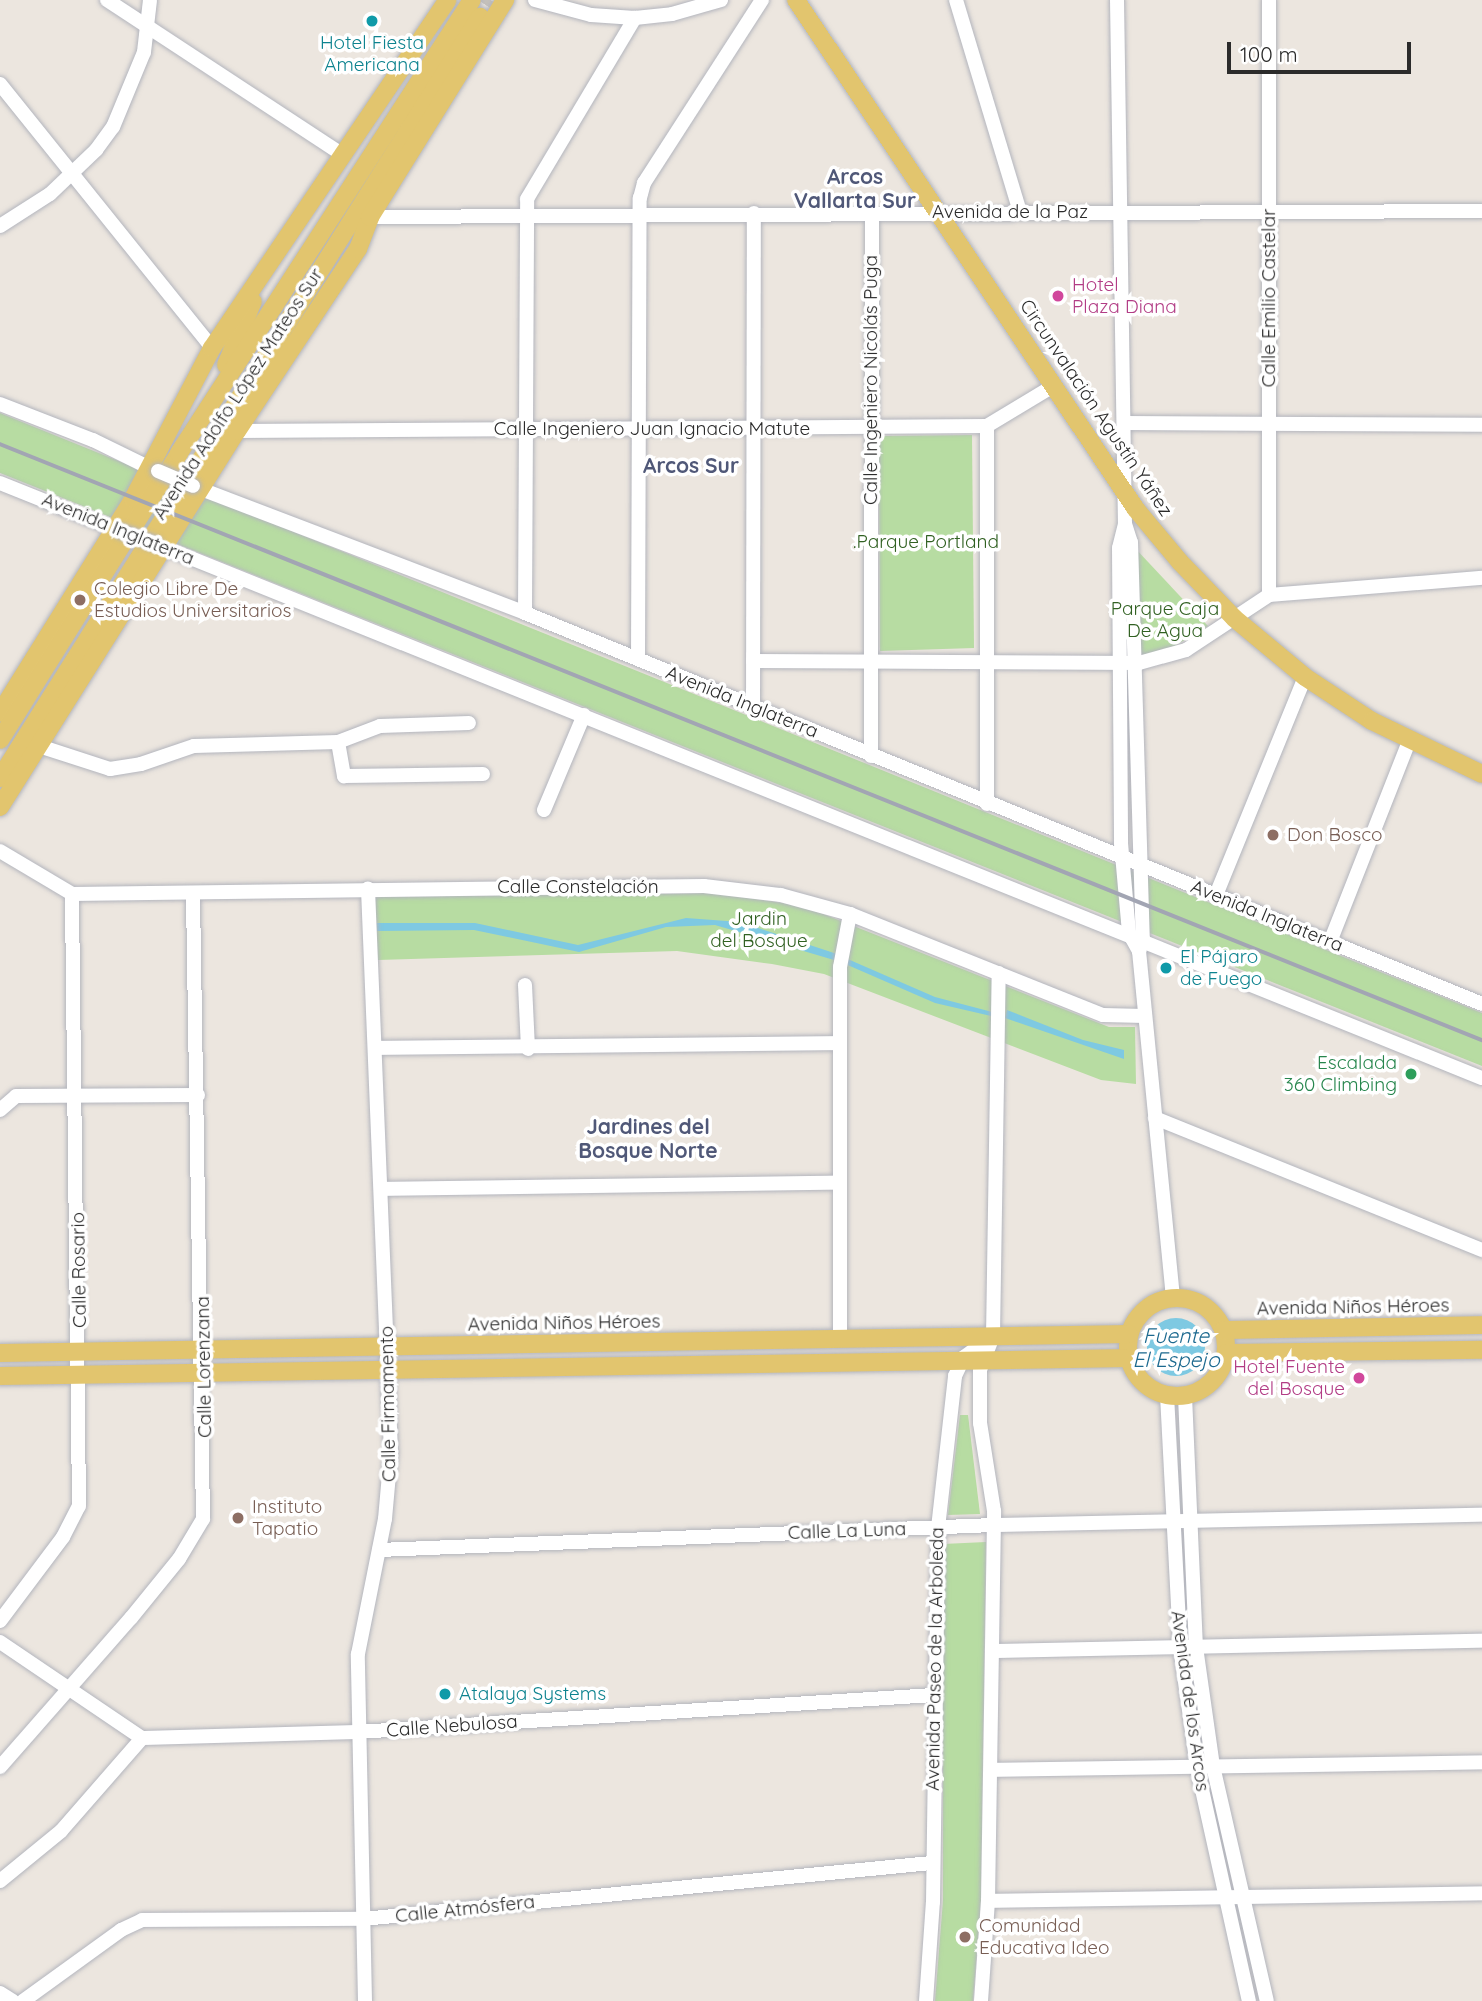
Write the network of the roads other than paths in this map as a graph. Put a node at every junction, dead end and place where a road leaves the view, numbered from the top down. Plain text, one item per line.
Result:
1 (107, 0) edge
2 (150, 0) edge
3 (448, 0) edge
4 (505, 0) edge
5 (535, 0) edge
6 (721, 0) edge
7 (762, 0) edge
8 (796, 0) edge
9 (956, 0) edge
10 (1117, 0) edge
11 (1269, 0) edge
12 (479, 3) edge
13 (635, 18) junction
14 (150, 27) junction
15 (0, 84) edge
16 (344, 155) junction
17 (73, 174) junction
18 (1269, 211) junction
19 (1482, 211) edge
20 (1020, 212) junction
21 (1123, 212) junction
22 (754, 213) junction
23 (872, 213) junction
24 (940, 213) junction
25 (525, 214) junction
26 (640, 214) junction
27 (370, 217) junction
28 (0, 226) edge
29 (269, 260) junction
30 (212, 348) junction
31 (1055, 386) junction
32 (244, 393) junction
33 (0, 404) edge
34 (210, 404) junction
35 (1125, 423) junction
36 (1269, 423) junction
37 (1482, 425) edge
38 (987, 426) junction
39 (870, 427) junction
40 (753, 428) junction
41 (642, 429) junction
42 (237, 430) junction
43 (523, 430) junction
44 (154, 470) junction
45 (0, 482) edge
46 (197, 488) junction
47 (1125, 493) junction
48 (1125, 524) junction
49 (117, 530) junction
50 (160, 546) junction
51 (1482, 579) edge
52 (1269, 595) junction
53 (524, 613) junction
54 (1234, 618) junction
55 (638, 659) junction
56 (753, 661) junction
57 (871, 662) junction
58 (986, 662) junction
59 (1118, 663) junction
60 (1135, 663) junction
61 (1305, 677) junction
62 (753, 707) junction
63 (0, 713) edge
64 (584, 715) junction
65 (469, 723) dead end
66 (0, 740) edge
67 (344, 741) junction
68 (1409, 741) junction
69 (39, 746) junction
70 (871, 756) junction
71 (484, 774) dead end
72 (1482, 774) edge
73 (0, 778) edge
74 (987, 804) junction
75 (0, 807) edge
76 (544, 810) dead end
77 (0, 851) edge
78 (1122, 858) junction
79 (1139, 864) junction
80 (368, 888) junction
81 (194, 893) junction
82 (72, 894) junction
83 (1216, 895) junction
84 (850, 914) junction
85 (1137, 941) junction
86 (1330, 942) junction
87 (999, 973) junction
88 (525, 985) dead end
89 (1482, 1003) edge
90 (1145, 1016) junction
91 (839, 1043) junction
92 (375, 1048) junction
93 (528, 1049) junction
94 (1482, 1078) edge
95 (198, 1095) junction
96 (76, 1096) junction
97 (0, 1110) edge
98 (1156, 1118) junction
99 (838, 1183) junction
100 (382, 1189) junction
101 (1482, 1250) edge
102 (1173, 1297) junction
103 (1482, 1325) edge
104 (1224, 1330) junction
105 (1129, 1334) junction
106 (993, 1336) junction
107 (840, 1339) junction
108 (388, 1347) junction
109 (203, 1350) junction
110 (1482, 1350) edge
111 (80, 1352) junction
112 (0, 1353) edge
113 (1227, 1353) junction
114 (1129, 1358) junction
115 (971, 1360) junction
116 (388, 1372) junction
117 (204, 1374) junction
118 (81, 1375) junction
119 (0, 1376) edge
120 (1176, 1395) junction
121 (1482, 1515) edge
122 (1170, 1521) junction
123 (1187, 1521) junction
124 (993, 1525) junction
125 (938, 1528) junction
126 (379, 1550) junction
127 (0, 1621) edge
128 (1482, 1641) edge
129 (0, 1642) edge
130 (1180, 1647) junction
131 (1196, 1647) junction
132 (992, 1651) junction
133 (69, 1690) junction
134 (933, 1695) junction
135 (358, 1732) junction
136 (142, 1738) junction
137 (1482, 1762) edge
138 (1213, 1766) junction
139 (0, 1767) edge
140 (1197, 1767) junction
141 (991, 1770) junction
142 (931, 1863) junction
143 (0, 1881) edge
144 (1482, 1892) edge
145 (1223, 1897) junction
146 (1240, 1897) junction
147 (988, 1901) junction
148 (363, 1919) junction
149 (0, 1993) edge
150 (13, 2001) edge
151 (23, 2001) edge
152 (365, 2001) edge
153 (926, 2001) edge
154 (981, 2001) edge
155 (1249, 2001) edge
156 (1267, 2001) edge

1 - 14 street
2 - 14 street
3 - 16 main road, Avenida Adolfo López Mateos Sur
4 - 27 main road, Avenida Adolfo López Mateos Sur
5 - 13 street
6 - 13 street
7 - 26 street
8 - 24 main road, Circunvalación Agustín Yáñez
9 - 20 street
10 - 21 street
11 - 18 street, Calle Emilio Castelar
12 - 32 main road, Avenida Adolfo López Mateos Sur
12 - 34 main road, Avenida Adolfo López Mateos Sur
13 - 25 street
14 - 16 street
14 - 17 street
15 - 17 street
16 - 29 main road, Avenida Adolfo López Mateos Sur
17 - 28 street
17 - 30 street
18 - 19 street, Avenida de la Paz
18 - 21 street, Avenida de la Paz
18 - 36 street, Calle Emilio Castelar
20 - 21 street, Avenida de la Paz
20 - 24 street, Avenida de la Paz
21 - 35 street
22 - 23 street, Avenida de la Paz
22 - 26 street, Avenida de la Paz
22 - 40 street
23 - 24 street, Avenida de la Paz
23 - 39 street, Calle Ingeniero Nicolás Puga
24 - 31 main road, Circunvalación Agustín Yáñez
25 - 26 street, Avenida de la Paz
25 - 27 street, Avenida de la Paz
25 - 43 street
26 - 41 street
27 - 32 main road
27 - 42 main road, Avenida Adolfo López Mateos Sur
29 - 30 main road, Avenida Adolfo López Mateos Sur
29 - 34 main road
30 - 44 main road, Avenida Adolfo López Mateos Sur
31 - 38 street, Calle Ingeniero Juan Ignacio Matute
31 - 47 main road, Circunvalación Agustín Yáñez
32 - 73 main road, Avenida Adolfo López Mateos Sur
33 - 44 street, Avenida Inglaterra
34 - 66 main road, Avenida Adolfo López Mateos Sur
35 - 36 street
35 - 47 street
36 - 37 street
36 - 52 street, Calle Emilio Castelar
38 - 39 street, Calle Ingeniero Juan Ignacio Matute
38 - 58 street
39 - 40 street, Calle Ingeniero Juan Ignacio Matute
39 - 57 street, Calle Ingeniero Nicolás Puga
40 - 41 street, Calle Ingeniero Juan Ignacio Matute
40 - 56 street
41 - 43 street, Calle Ingeniero Juan Ignacio Matute
41 - 55 street
42 - 43 street, Calle Ingeniero Juan Ignacio Matute
42 - 46 main road, Avenida Adolfo López Mateos Sur
43 - 53 street
44 - 46 street, Avenida Inglaterra, bridge
44 - 49 main road, Avenida Adolfo López Mateos Sur
45 - 49 street, Avenida Inglaterra
46 - 50 main road, Avenida Adolfo López Mateos Sur
46 - 53 street, Avenida Inglaterra
47 - 48 street
47 - 54 main road, Circunvalación Agustín Yáñez
48 - 59 street
48 - 60 street
49 - 50 street, Avenida Inglaterra, bridge
49 - 63 main road, Avenida Adolfo López Mateos Sur
50 - 64 street, Avenida Inglaterra
50 - 69 main road, Avenida Adolfo López Mateos Sur
51 - 52 street
52 - 54 street
53 - 55 street, Avenida Inglaterra
54 - 60 street
54 - 61 main road, Circunvalación Agustín Yáñez
55 - 62 street, Avenida Inglaterra
56 - 57 street
56 - 62 street
57 - 58 street
57 - 70 street, Calle Ingeniero Nicolás Puga
58 - 59 street
58 - 74 street
59 - 60 street
59 - 78 street
60 - 79 street
61 - 68 main road, Circunvalación Agustín Yáñez
61 - 83 street
62 - 70 street, Avenida Inglaterra
64 - 76 street
64 - 85 street, Avenida Inglaterra
65 - 67 street
67 - 69 street
67 - 71 street
68 - 72 main road, Circunvalación Agustín Yáñez
68 - 86 street
69 - 75 main road, Avenida Adolfo López Mateos Sur
70 - 74 street, Avenida Inglaterra
74 - 78 street, Avenida Inglaterra
77 - 82 street
78 - 79 street, Avenida Inglaterra
78 - 85 street
79 - 83 street, Avenida Inglaterra
79 - 85 street
80 - 81 street, Calle Constelación
80 - 84 street, Calle Constelación
80 - 92 street, Calle Firmamento
81 - 82 street, Calle Constelación
81 - 95 street, Calle Lorenzana
82 - 96 street, Calle Rosario
83 - 86 street, Avenida Inglaterra
84 - 87 street, Calle Constelación
84 - 91 street
85 - 90 street
85 - 94 street, Avenida Inglaterra
86 - 89 street, Avenida Inglaterra
87 - 90 street, Calle Constelación
87 - 106 street, Avenida Paseo de la Arboleda
88 - 93 street
90 - 98 street
91 - 93 street
91 - 99 street
92 - 93 street
92 - 100 street, Calle Firmamento
95 - 96 street
95 - 109 street, Calle Lorenzana
96 - 97 street
96 - 111 street, Calle Rosario
98 - 101 street
98 - 102 street
99 - 100 street
99 - 107 street
100 - 108 street, Calle Firmamento
102 - 104 main road
102 - 105 main road
103 - 104 main road, Avenida Niños Héroes
104 - 113 main road
105 - 106 main road, Avenida Niños Héroes
105 - 114 main road
106 - 107 main road, Avenida Niños Héroes
106 - 115 street, Avenida Paseo de la Arboleda
107 - 108 main road, Avenida Niños Héroes
108 - 109 main road, Avenida Niños Héroes
108 - 116 street, Calle Firmamento
109 - 111 main road, Avenida Niños Héroes
109 - 117 street, Calle Lorenzana
110 - 113 main road
111 - 112 main road, Avenida Niños Héroes
111 - 118 street, Calle Rosario
113 - 120 main road
114 - 115 main road
114 - 120 main road
115 - 116 main road
115 - 124 street, Avenida Paseo de la Arboleda
115 - 125 street, Avenida Paseo de la Arboleda
116 - 117 main road
116 - 126 street, Calle Firmamento
117 - 118 main road
117 - 133 street, Calle Lorenzana
118 - 119 main road
118 - 127 street, Calle Rosario
120 - 122 street, Avenida de los Arcos
120 - 123 street, Avenida de los Arcos
121 - 123 street, Calle La Luna
122 - 123 street, Calle La Luna
122 - 124 street, Calle La Luna
122 - 130 street, Avenida de los Arcos
123 - 131 street, Avenida de los Arcos
124 - 125 street, Calle La Luna
124 - 132 street, Avenida Paseo de la Arboleda
125 - 126 street, Calle La Luna
125 - 134 street, Avenida Paseo de la Arboleda
126 - 135 street, Calle Firmamento
128 - 131 street
129 - 133 street
130 - 131 street
130 - 132 street
130 - 140 street, Avenida de los Arcos
131 - 138 street, Avenida de los Arcos
132 - 141 street, Avenida Paseo de la Arboleda
133 - 136 street
133 - 139 street, Calle Lorenzana
134 - 135 street, Calle Nebulosa
134 - 142 street, Avenida Paseo de la Arboleda
135 - 136 street, Calle Nebulosa
135 - 148 street, Calle Firmamento
136 - 143 street
137 - 138 street
138 - 140 street
138 - 146 street, Avenida de los Arcos
140 - 141 street
140 - 145 street, Avenida de los Arcos
141 - 147 street, Avenida Paseo de la Arboleda
142 - 148 street, Calle Atmósfera
142 - 153 street, Avenida Paseo de la Arboleda
144 - 146 street
145 - 146 street
145 - 147 street
145 - 155 street, Avenida de los Arcos
146 - 156 street, Avenida de los Arcos
147 - 154 street, Avenida Paseo de la Arboleda
148 - 151 street, Calle Atmósfera
148 - 152 street, Calle Firmamento
149 - 150 street

